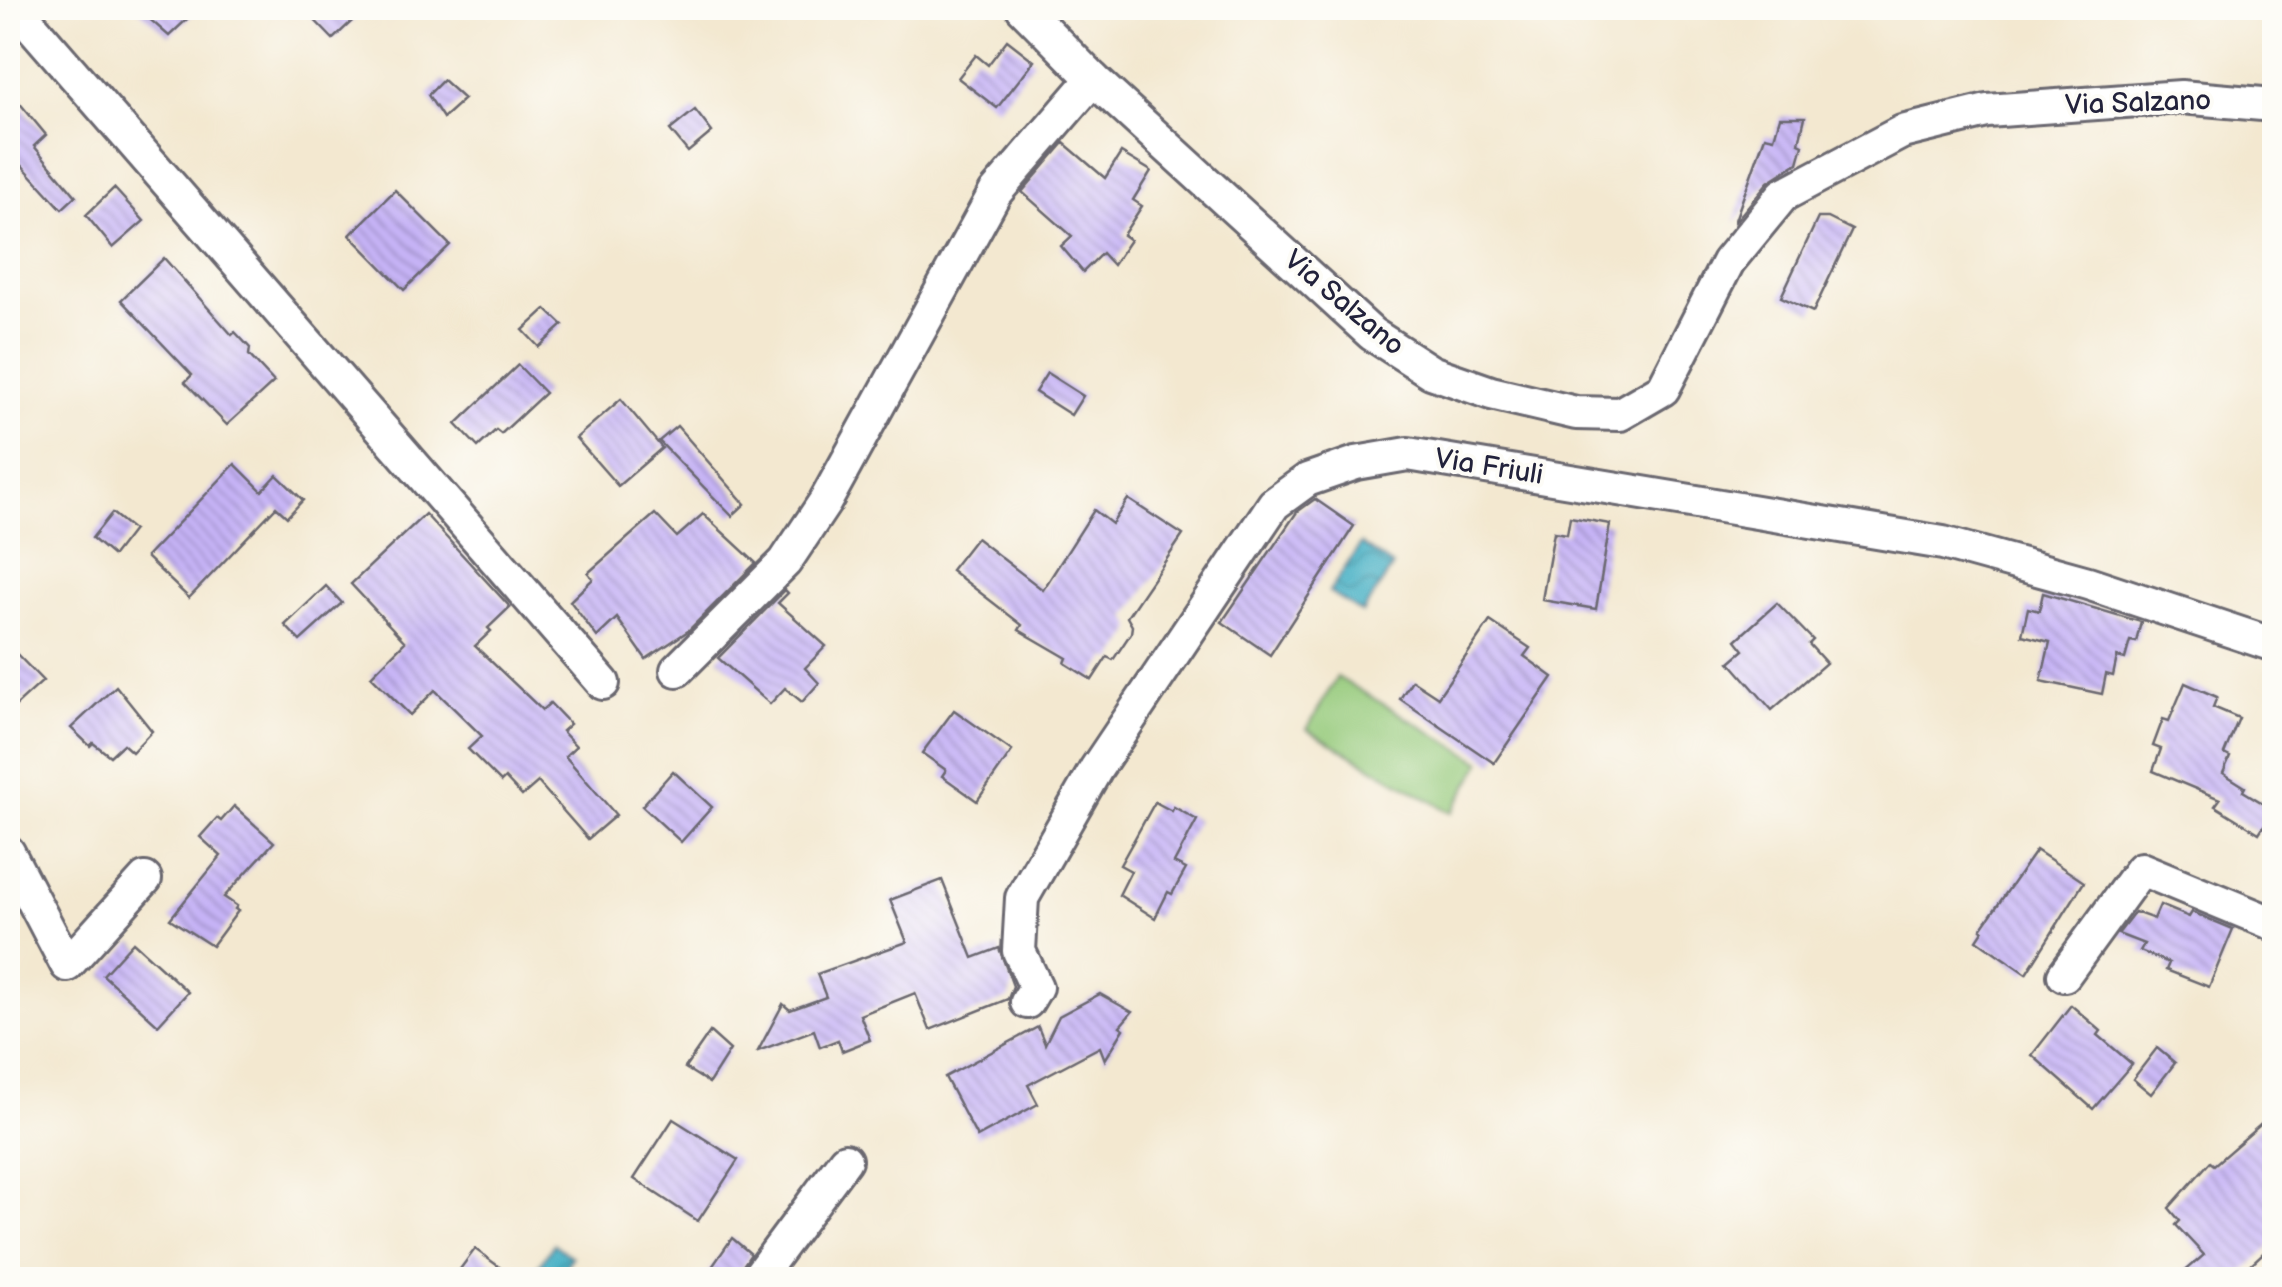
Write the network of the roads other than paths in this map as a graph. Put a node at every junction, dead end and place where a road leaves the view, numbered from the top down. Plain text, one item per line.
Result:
1 (16, 8) edge
2 (1023, 8) edge
3 (1093, 78) junction
4 (2274, 106) edge
5 (2274, 645) edge
6 (677, 670) dead end
7 (603, 683) dead end
8 (8, 852) edge
9 (145, 879) dead end
10 (2274, 924) edge
11 (2064, 975) dead end
12 (1027, 1002) dead end
13 (845, 1160) dead end
14 (756, 1280) edge

1 - 7 street
2 - 3 street, Via Salzano
3 - 4 street, Via Salzano
3 - 6 street
5 - 12 street, Via Friuli
8 - 9 street
10 - 11 street
13 - 14 street

